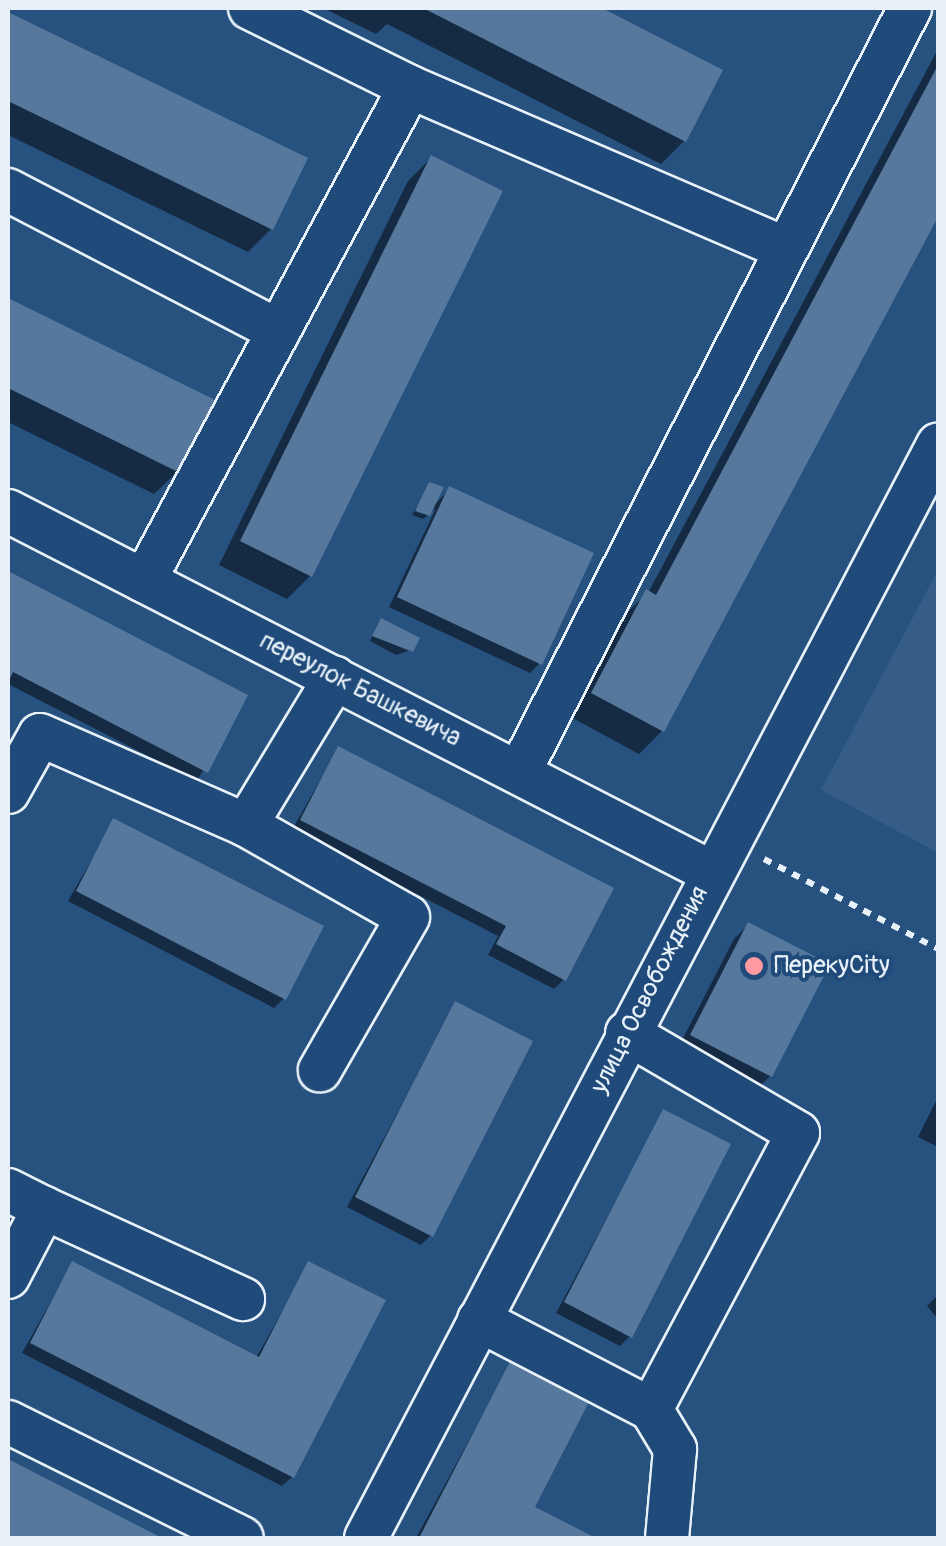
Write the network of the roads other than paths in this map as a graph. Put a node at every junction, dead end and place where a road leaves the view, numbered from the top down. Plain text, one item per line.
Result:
1 (250, 8) edge
2 (910, 8) edge
3 (410, 87) junction
4 (8, 190) edge
5 (786, 249) junction
6 (279, 332) junction
7 (938, 445) edge
8 (8, 511) edge
9 (144, 581) junction
10 (335, 678) junction
11 (520, 771) junction
12 (8, 792) edge
13 (246, 825) junction
14 (719, 856) junction
15 (627, 1033) junction
16 (320, 1070) dead end
17 (26, 1198) edge
18 (8, 1277) edge
19 (243, 1299) dead end
20 (479, 1320) junction
21 (651, 1409) junction
22 (8, 1422) edge
23 (242, 1538) edge
24 (366, 1538) edge
25 (667, 1538) edge

1 - 3 street
2 - 5 street
3 - 5 street
3 - 6 street
4 - 6 street
5 - 11 street
6 - 9 street
7 - 14 street, улица Освобождения
8 - 9 street, переулок Башкевича
9 - 10 street, переулок Башкевича
10 - 11 street, переулок Башкевича
10 - 13 street
11 - 14 street, переулок Башкевича
12 - 13 street
13 - 16 street
14 - 15 street, улица Освобождения
15 - 20 street, улица Освобождения
15 - 21 street
17 - 18 street
17 - 19 street
20 - 21 street
20 - 24 street, улица Освобождения
21 - 25 street
22 - 23 street

